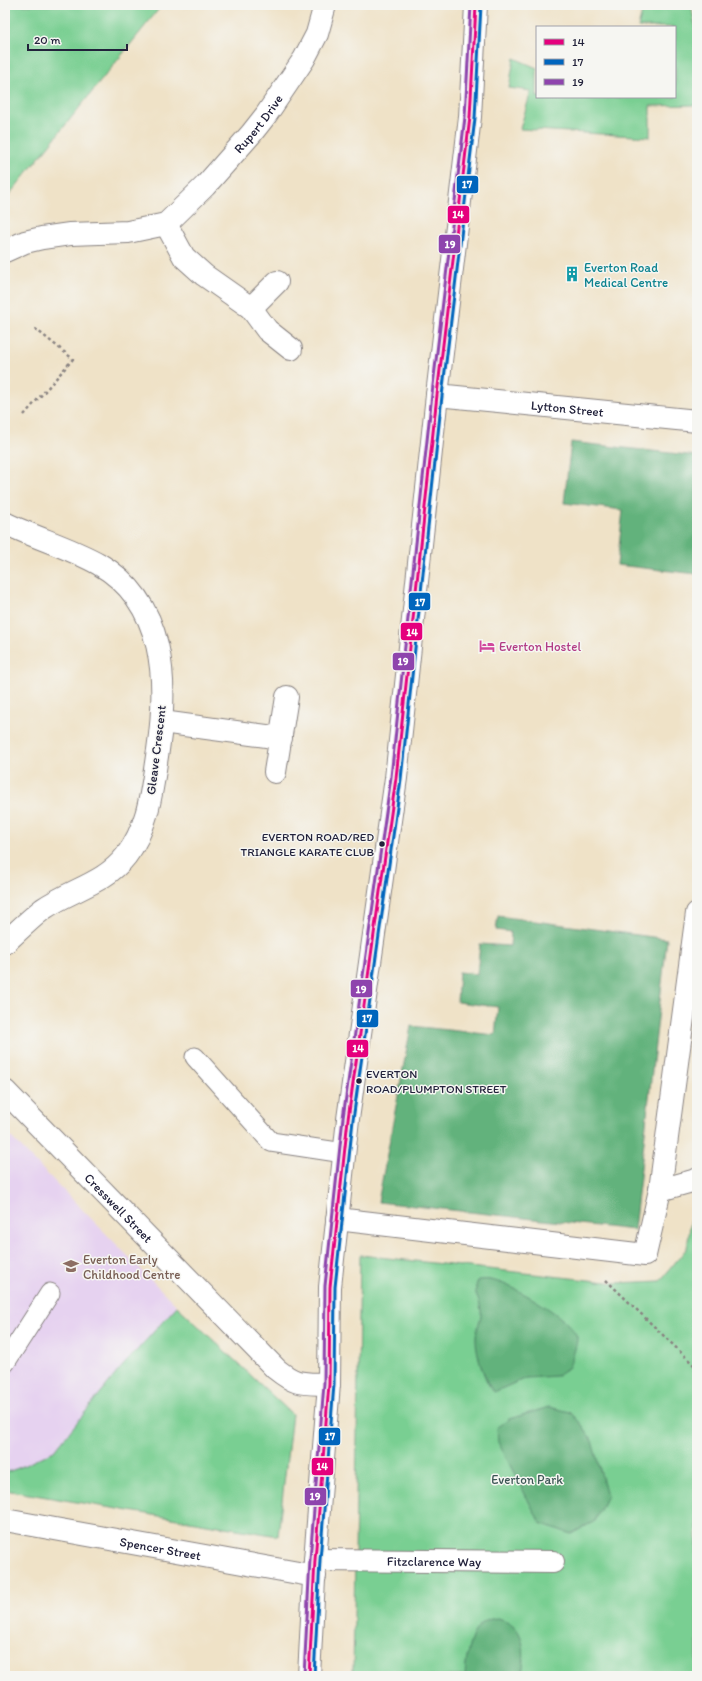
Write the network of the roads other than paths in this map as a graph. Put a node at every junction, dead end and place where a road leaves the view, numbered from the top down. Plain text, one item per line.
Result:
1 (325, 5) edge
2 (476, 5) edge
3 (166, 224) junction
4 (5, 251) edge
5 (277, 282) dead end
6 (251, 308) junction
7 (291, 349) dead end
8 (437, 395) junction
9 (697, 421) edge
10 (5, 523) edge
11 (287, 697) dead end
12 (162, 722) junction
13 (281, 738) junction
14 (275, 772) dead end
15 (697, 913) edge
16 (5, 943) edge
17 (194, 1056) dead end
18 (5, 1091) edge
19 (344, 1153) junction
20 (696, 1180) edge
21 (660, 1190) junction
22 (337, 1219) junction
23 (50, 1293) dead end
24 (5, 1363) edge
25 (329, 1384) junction
26 (5, 1520) edge
27 (553, 1562) dead end
28 (315, 1568) junction
29 (309, 1676) edge

1 - 3 street, Rupert Drive
2 - 8 street
3 - 4 street
3 - 6 street
5 - 6 street
6 - 7 street
8 - 9 street, Lytton Street
8 - 19 street
10 - 12 street, Gleave Crescent
11 - 13 street
12 - 13 street
12 - 16 street, Gleave Crescent
13 - 14 street
15 - 21 street
17 - 19 lane
18 - 25 street, Cresswell Street
19 - 22 street
20 - 21 street
21 - 22 street
22 - 25 street
23 - 24 lane
25 - 28 street
26 - 28 street, Spencer Street
27 - 28 street, Fitzclarence Way
28 - 29 street

